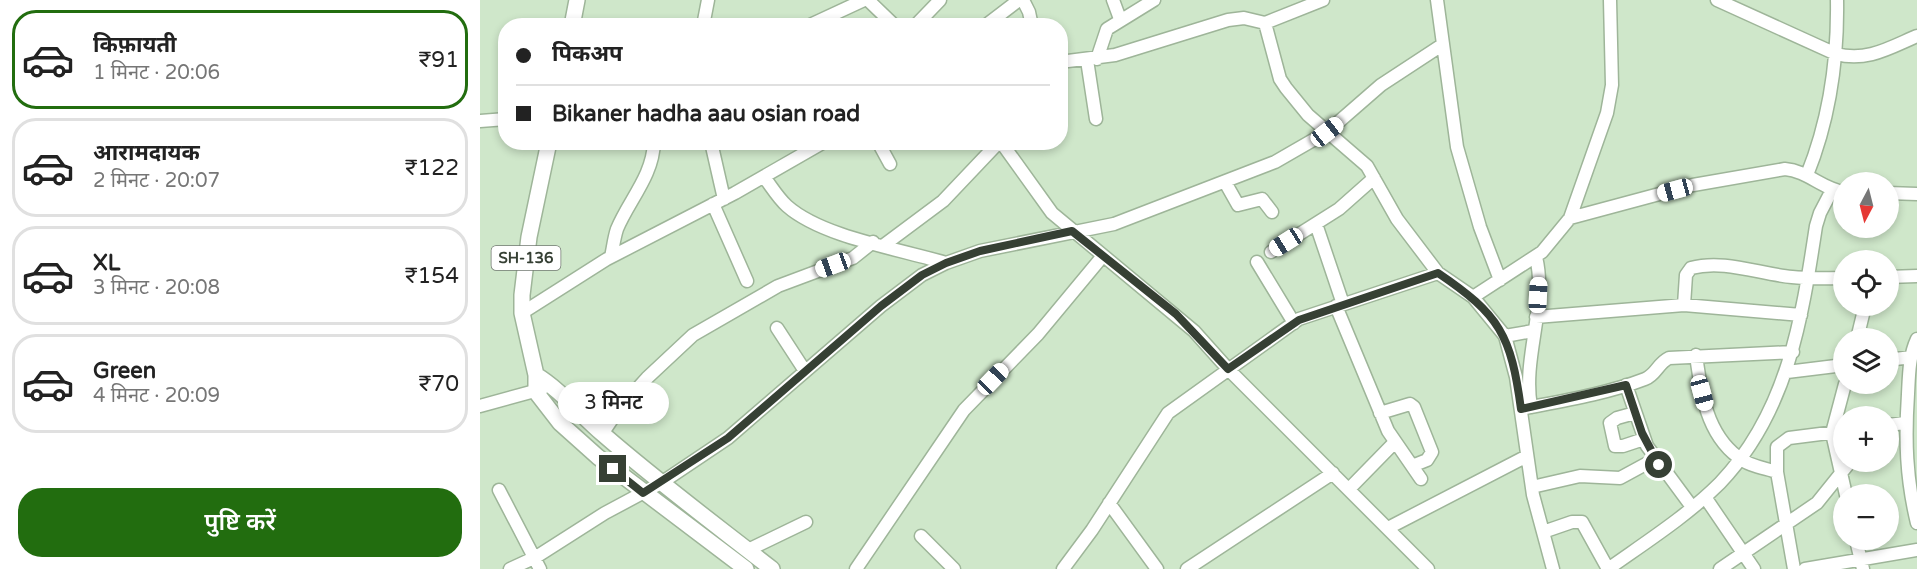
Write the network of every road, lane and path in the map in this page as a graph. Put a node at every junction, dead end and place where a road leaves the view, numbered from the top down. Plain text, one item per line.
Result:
1 (577, 0) edge
2 (708, 0) edge
3 (866, 0) edge
4 (940, 0) edge
5 (1021, 0) edge
6 (1113, 0) edge
7 (1154, 0) edge
8 (1323, 0) edge
9 (1437, 0) edge
10 (1610, 0) edge
11 (1717, 0) edge
12 (1837, 0) edge
13 (1004, 4) edge
14 (1295, 6) edge
15 (574, 18) edge
16 (705, 18) edge
17 (826, 18) edge
18 (886, 18) edge
19 (923, 18) edge
20 (992, 18) edge
21 (1030, 18) edge
22 (1120, 19) junction
23 (1265, 24) junction
24 (1917, 36) edge
25 (1442, 45) junction
26 (1836, 54) junction
27 (1092, 60) junction
28 (1068, 62) edge
29 (1096, 119) dead end
30 (498, 120) edge
31 (480, 121) edge
32 (1327, 132) junction
33 (547, 150) edge
34 (653, 150) edge
35 (712, 150) edge
36 (810, 150) edge
37 (882, 150) edge
38 (992, 150) edge
39 (1006, 150) edge
40 (890, 164) dead end
41 (1807, 175) junction
42 (764, 177) junction
43 (1374, 178) junction
44 (1225, 182) junction
45 (1833, 188) edge
46 (1899, 194) edge
47 (1917, 194) edge
48 (1833, 197) edge
49 (718, 202) junction
50 (1272, 212) dead end
51 (1570, 218) junction
52 (1316, 224) junction
53 (1072, 231) junction
54 (879, 243) junction
55 (1271, 252) dead end
56 (611, 257) junction
57 (1102, 257) junction
58 (1536, 257) junction
59 (1257, 262) dead end
60 (946, 263) junction
61 (1438, 273) junction
62 (1917, 276) edge
63 (1899, 277) edge
64 (1833, 278) edge
65 (1808, 279) junction
66 (1500, 280) junction
67 (747, 281) dead end
68 (1473, 297) junction
69 (1340, 305) junction
70 (1684, 305) junction
71 (522, 313) junction
72 (1801, 315) junction
73 (1536, 317) junction
74 (1294, 323) junction
75 (777, 328) dead end
76 (1533, 331) junction
77 (1505, 336) junction
78 (1917, 339) edge
79 (1793, 352) junction
80 (1696, 355) junction
81 (1911, 357) junction
82 (1899, 359) edge
83 (1833, 366) edge
84 (1228, 369) junction
85 (805, 371) junction
86 (1787, 372) junction
87 (536, 375) junction
88 (1626, 385) junction
89 (553, 386) junction
90 (536, 392) junction
91 (480, 406) edge
92 (1526, 408) junction
93 (1380, 413) junction
94 (1635, 413) junction
95 (1905, 423) junction
96 (1899, 424) edge
97 (1833, 433) edge
98 (602, 434) junction
99 (1644, 439) junction
100 (1394, 443) junction
101 (1527, 456) junction
102 (1739, 458) junction
103 (1655, 459) junction
104 (1412, 466) junction
105 (1777, 472) junction
106 (1333, 473) junction
107 (1840, 473) joint
108 (1421, 478) dead end
109 (661, 483) junction
110 (1843, 484) edge
111 (1532, 487) junction
112 (1349, 489) junction
113 (499, 490) dead end
114 (643, 493) junction
115 (1705, 497) junction
116 (1109, 503) junction
117 (1692, 507) junction
118 (806, 522) dead end
119 (1917, 522) edge
120 (1786, 527) junction
121 (1388, 528) junction
122 (1543, 532) junction
123 (921, 536) dead end
124 (748, 550) junction
125 (1917, 550) edge
126 (1744, 554) junction
127 (538, 563) edge
128 (1862, 564) edge
129 (510, 569) edge
130 (746, 569) edge
131 (772, 569) edge
132 (856, 569) edge
133 (954, 569) edge
134 (1063, 569) edge
135 (1157, 569) edge
136 (1187, 569) edge
137 (1428, 569) edge
138 (1553, 569) edge
139 (1608, 569) edge
140 (1720, 569) edge
141 (1754, 569) edge
142 (1794, 569) edge
143 (1805, 569) edge

1 - 15 main road
2 - 16 street
3 - 17 street
3 - 18 street
4 - 19 street
5 - 13 street
5 - 21 street
6 - 22 street
7 - 22 street
8 - 14 street
9 - 25 street
10 - 51 street
11 - 26 street
12 - 26 street
13 - 20 street
14 - 23 street
22 - 27 street
23 - 27 street
23 - 32 street
24 - 26 street
25 - 32 street
25 - 66 street
26 - 41 street
27 - 28 street
27 - 29 street
30 - 31 street
32 - 43 street
32 - 44 street
33 - 71 main road, SH-136
34 - 56 street
35 - 49 street
36 - 42 street
37 - 40 street
38 - 54 street
39 - 53 street
41 - 45 street
41 - 51 street
42 - 49 street
42 - 54 street
43 - 52 street
43 - 61 street
44 - 50 street
44 - 53 street
46 - 47 street
48 - 65 street
49 - 56 street
49 - 67 street
51 - 58 street
52 - 55 street
52 - 69 street
53 - 57 street
53 - 60 street
54 - 60 street
54 - 98 street
56 - 71 street
57 - 84 street
57 - 132 street
58 - 66 street
58 - 73 street
59 - 74 street
60 - 85 street
61 - 68 street
61 - 69 street
62 - 63 street
64 - 65 street
65 - 70 street
65 - 72 street
66 - 68 street
68 - 77 street
69 - 74 street
69 - 93 street
70 - 72 street
70 - 73 street
71 - 87 main road, SH-136
72 - 79 street
73 - 76 street
74 - 84 street
75 - 85 street
76 - 77 street
76 - 92 street
77 - 92 street
78 - 81 street
79 - 80 street
79 - 86 street
80 - 88 street
80 - 102 street
81 - 82 street
81 - 95 street
83 - 86 street
84 - 106 street
84 - 116 street
85 - 109 street
86 - 102 street
87 - 89 main road
87 - 90 main road, SH-136
88 - 92 street
88 - 94 street
89 - 90 street
89 - 98 main road
90 - 91 street
90 - 114 main road
92 - 101 street
93 - 100 street
93 - 104 street
94 - 99 street
94 - 99 street
95 - 96 street
95 - 119 street
97 - 105 street
98 - 109 main road
99 - 103 street
100 - 104 street
100 - 112 street
101 - 111 street
101 - 121 street
102 - 105 street
102 - 115 street
103 - 111 street
103 - 117 street
104 - 108 street
105 - 120 street
106 - 112 street
106 - 136 street
107 - 110 street
107 - 120 street
109 - 114 street
109 - 124 main road
111 - 122 street
112 - 121 street
113 - 127 street
114 - 127 street
114 - 130 main road
115 - 117 street
115 - 126 street
116 - 134 street
116 - 135 street
117 - 139 street
118 - 124 street
120 - 126 street
120 - 142 street
121 - 137 street
122 - 138 street
122 - 139 street
123 - 133 street
124 - 131 main road
125 - 128 street
126 - 140 street
126 - 141 street
127 - 129 street
128 - 143 street

